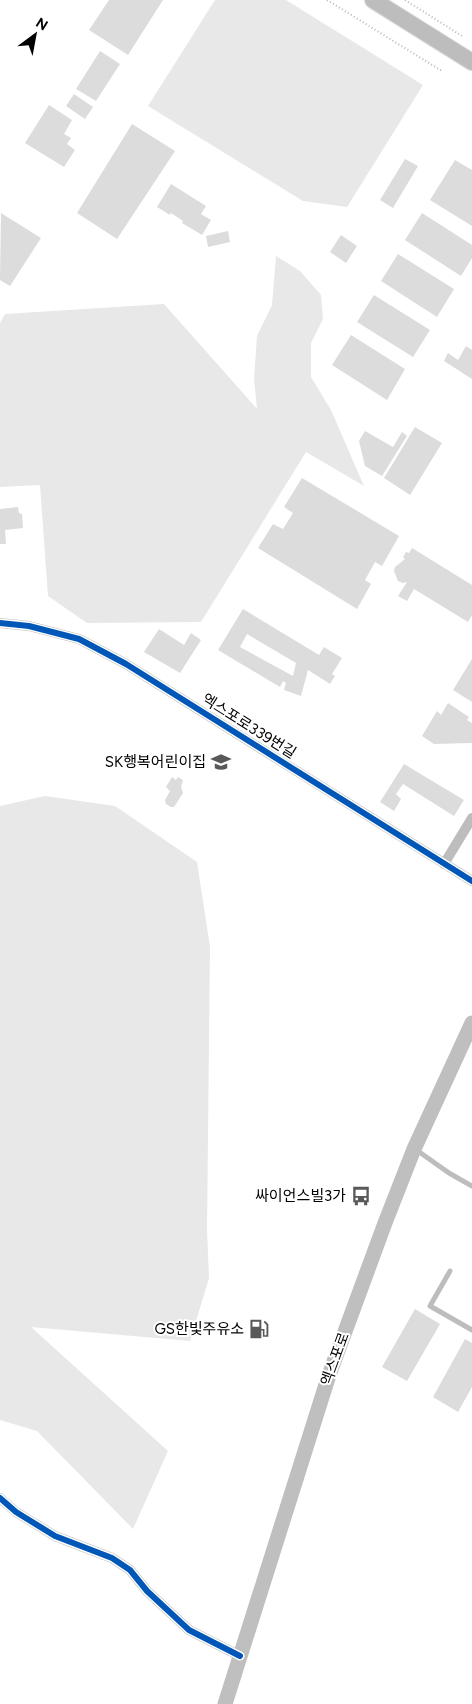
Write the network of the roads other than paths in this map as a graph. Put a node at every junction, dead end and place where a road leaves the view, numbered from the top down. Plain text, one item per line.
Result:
1 (373, 0) edge
2 (472, 62) edge
3 (0, 623) edge
4 (472, 818) edge
5 (444, 864) junction
6 (472, 881) edge
7 (472, 1023) edge
8 (414, 1149) junction
9 (472, 1186) edge
10 (450, 1272) dead end
11 (472, 1330) edge
12 (0, 1498) edge
13 (240, 1656) junction
14 (225, 1704) edge

1 - 2 main road
3 - 5 street, 엑스포로339번길
4 - 5 street
5 - 6 street, 엑스포로339번길
7 - 8 main road, 엑스포로
8 - 9 lane
8 - 13 main road, 엑스포로
10 - 11 lane
12 - 13 street
13 - 14 main road, 엑스포로

